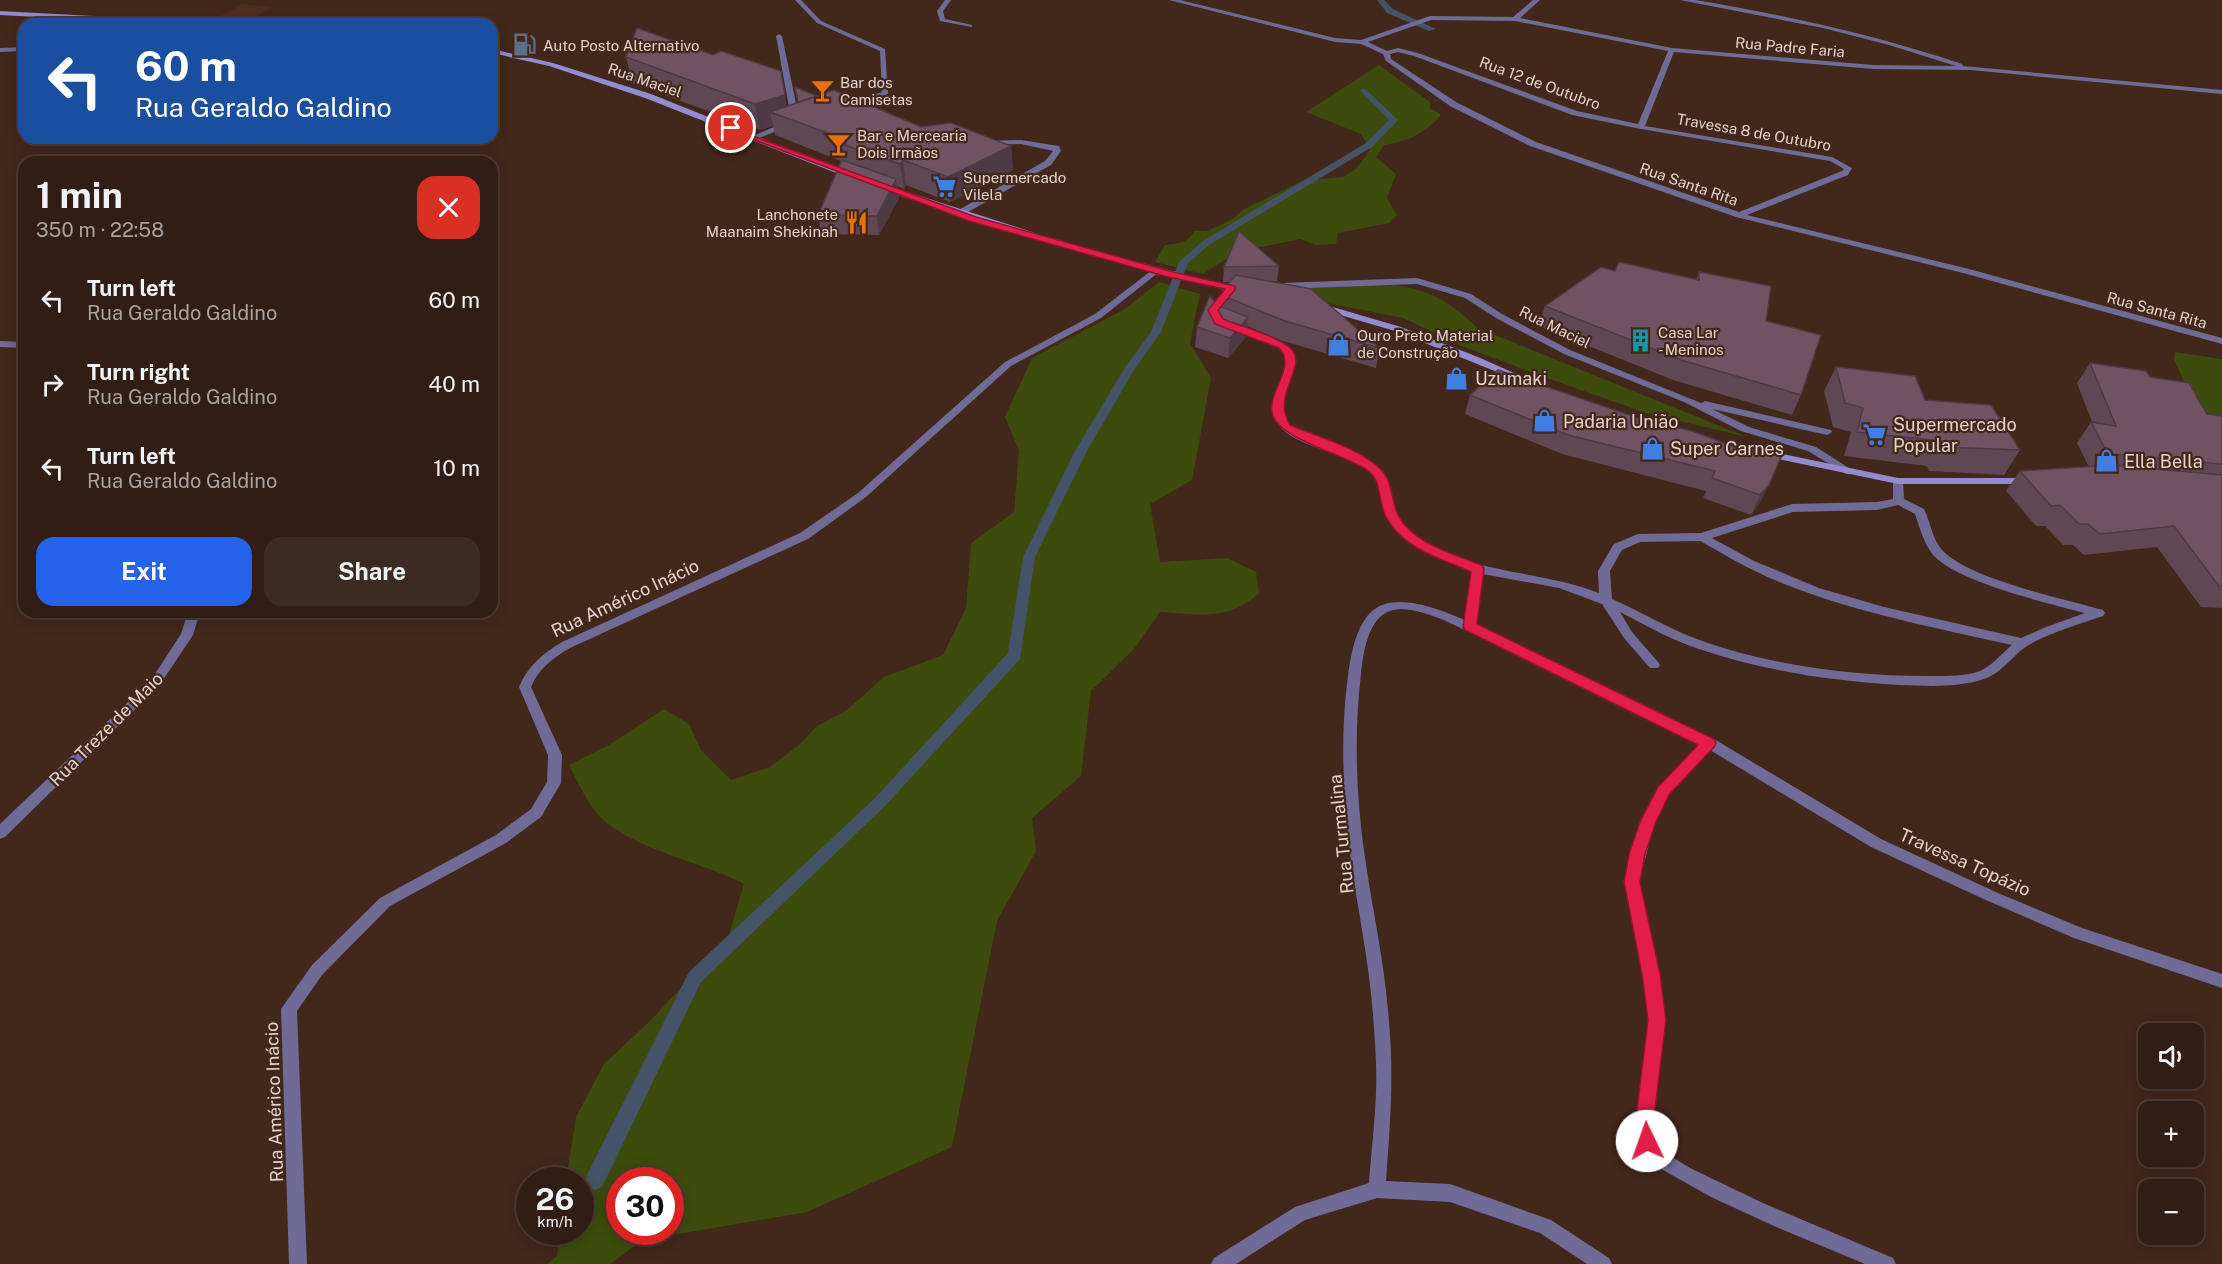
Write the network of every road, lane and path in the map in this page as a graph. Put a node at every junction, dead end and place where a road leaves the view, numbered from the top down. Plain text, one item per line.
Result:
1 (798, 0) edge
2 (948, 0) edge
3 (1172, 0) edge
4 (1537, 0) edge
5 (1683, 0) edge
6 (0, 13) edge
7 (94, 18) edge
8 (1515, 19) junction
9 (969, 26) dead end
10 (779, 36) dead end
11 (1362, 42) junction
12 (18, 49) edge
13 (0, 50) edge
14 (1672, 50) junction
15 (498, 52) edge
16 (1386, 54) junction
17 (1970, 69) junction
18 (2222, 92) edge
19 (841, 107) edge
20 (807, 118) edge
21 (796, 122) junction
22 (1641, 127) junction
23 (754, 137) junction
24 (970, 144) edge
25 (866, 181) edge
26 (877, 185) edge
27 (958, 214) junction
28 (1739, 215) junction
29 (1156, 270) junction
30 (1265, 287) edge
31 (1232, 288) junction
32 (1254, 290) edge
33 (1310, 304) edge
34 (2222, 341) edge
35 (0, 344) edge
36 (18, 345) edge
37 (1533, 383) edge
38 (1687, 400) junction
39 (1827, 432) dead end
40 (1752, 451) edge
41 (1850, 472) junction
42 (1898, 481) junction
43 (2041, 481) edge
44 (1899, 501) junction
45 (1702, 537) junction
46 (1478, 569) junction
47 (1607, 602) junction
48 (192, 618) edge
49 (1470, 627) junction
50 (2022, 643) junction
51 (1654, 665) dead end
52 (1709, 743) junction
53 (0, 833) edge
54 (2222, 981) edge
55 (1377, 1189) junction
56 (298, 1264) edge
57 (1220, 1264) edge
58 (1603, 1264) edge
59 (1887, 1264) edge

1 - 19 street
2 - 9 street
3 - 11 street, Rua Santa Rita
4 - 8 street
5 - 17 street
6 - 7 main road
8 - 11 street, Rua Padre Faria
8 - 14 street, Rua Padre Faria
10 - 21 street
11 - 16 street, Rua Santa Rita
12 - 13 street
14 - 17 street, Rua Padre Faria
14 - 22 street
15 - 23 main road, Rua Maciel
16 - 22 street, Rua 12 de Outubro
16 - 28 street, Rua Santa Rita
17 - 18 street, Rua Padre Faria
20 - 21 street
21 - 23 street
22 - 28 street, Travessa 8 de Outubro
23 - 25 main road, Rua Maciel
24 - 27 street
26 - 27 main road
27 - 29 main road
28 - 34 street, Rua Santa Rita
29 - 31 main road
29 - 56 street, Rua Américo Inácio
30 - 38 street, Rua Maciel
31 - 32 main road
31 - 46 street
33 - 37 main road
35 - 36 street
38 - 39 street
38 - 41 street, Rua Maciel
40 - 41 main road, Rua Maciel
41 - 42 main road, Rua Maciel
42 - 43 main road, Rua Maciel
42 - 44 street
44 - 45 street
44 - 50 street
45 - 47 street
45 - 50 street
46 - 47 street
46 - 49 street
47 - 50 street
47 - 51 street
48 - 53 street, Rua Treze de Maio
49 - 52 street, Rua Turmalina
49 - 55 street, Rua Turmalina
52 - 54 street, Travessa Topázio
52 - 59 street
55 - 57 street
55 - 58 street

